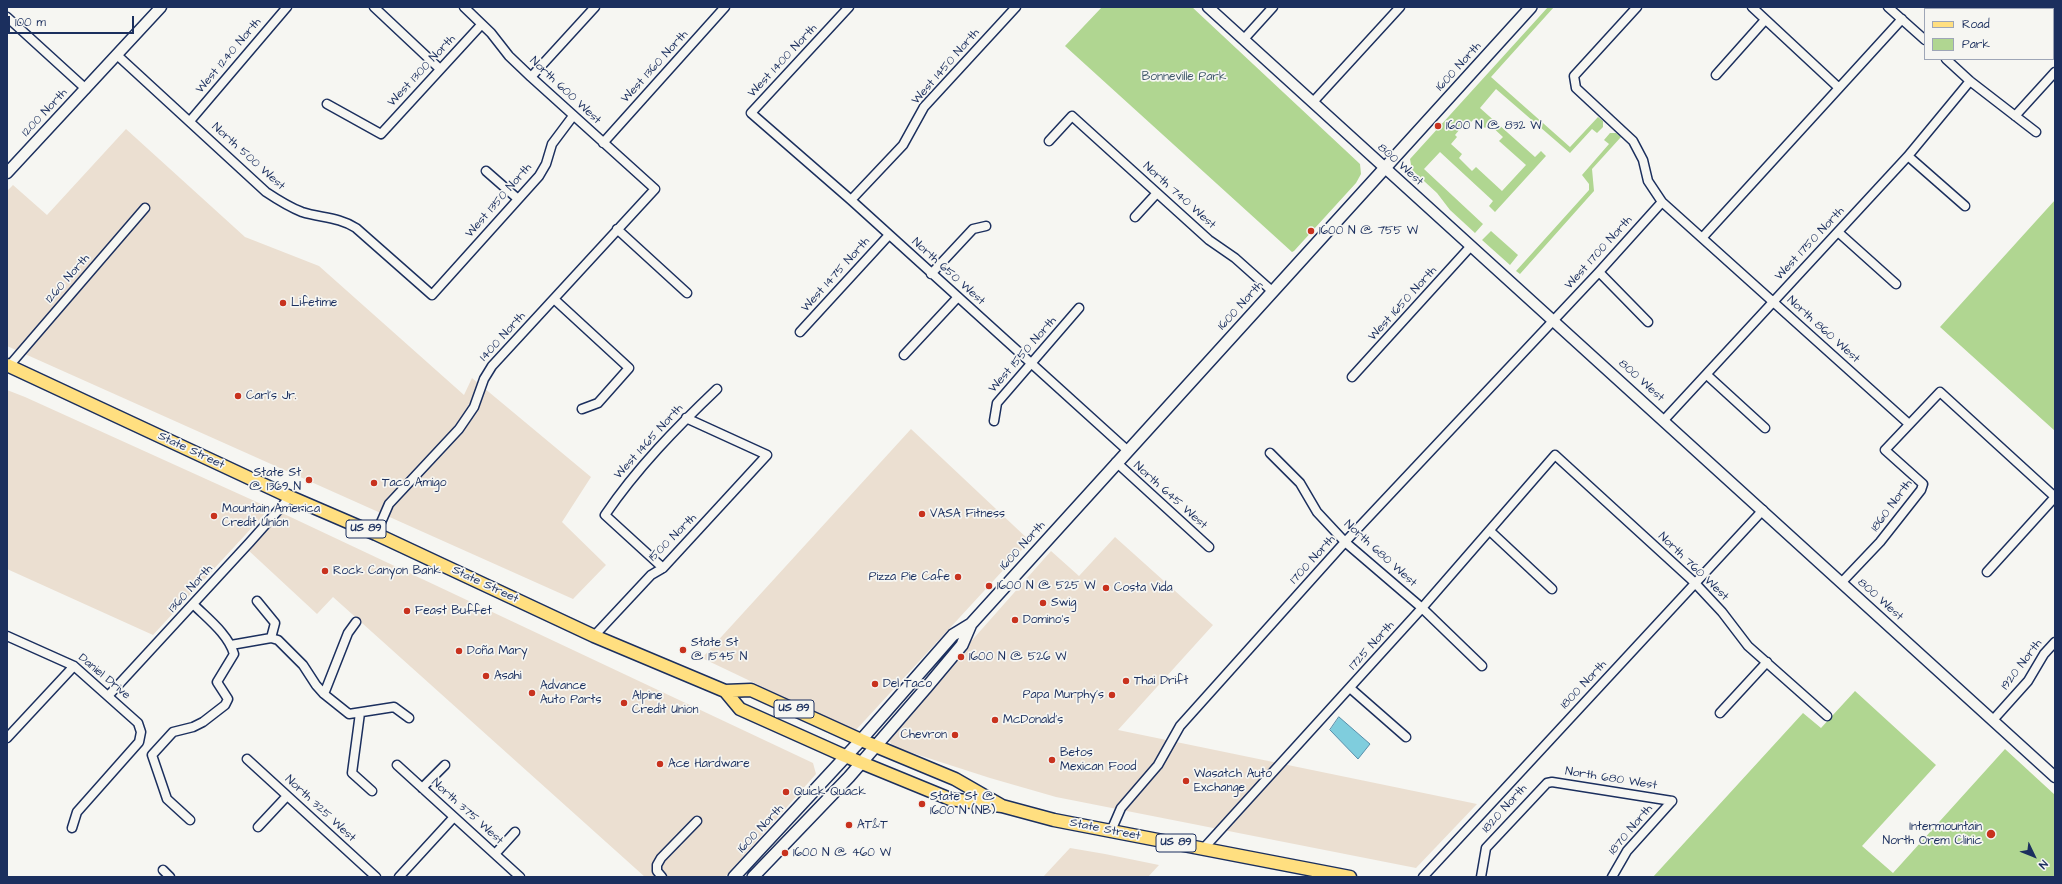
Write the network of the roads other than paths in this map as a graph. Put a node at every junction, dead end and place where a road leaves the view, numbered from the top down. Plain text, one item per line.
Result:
1 (161, 7) edge
2 (287, 7) edge
3 (374, 7) edge
4 (464, 7) edge
5 (596, 7) edge
6 (725, 7) edge
7 (849, 7) edge
8 (1016, 7) edge
9 (1208, 7) edge
10 (1273, 7) edge
11 (1400, 7) edge
12 (1531, 7) edge
13 (1637, 7) edge
14 (1752, 7) edge
15 (1888, 7) edge
16 (7, 16) edge
17 (1765, 20) junction
18 (1902, 20) junction
19 (481, 25) junction
20 (1244, 39) junction
21 (1924, 39) edge
22 (117, 55) junction
23 (1947, 60) edge
24 (440, 69) junction
25 (2055, 72) edge
26 (1716, 75) dead end
27 (531, 77) junction
28 (1970, 81) junction
29 (1839, 88) junction
30 (86, 89) junction
31 (1313, 102) junction
32 (327, 104) dead end
33 (751, 113) joint
34 (573, 116) junction
35 (2015, 116) junction
36 (190, 121) junction
37 (2036, 132) dead end
38 (1049, 141) dead end
39 (603, 143) junction
40 (1908, 156) junction
41 (1385, 168) junction
42 (8, 171) edge
43 (486, 171) dead end
44 (654, 189) joint
45 (1157, 193) junction
46 (518, 200) junction
47 (851, 200) junction
48 (1662, 202) junction
49 (1965, 206) dead end
50 (145, 208) dead end
51 (1135, 217) dead end
52 (986, 226) dead end
53 (617, 230) junction
54 (1838, 232) junction
55 (889, 235) junction
56 (1702, 238) junction
57 (1471, 246) junction
58 (1599, 272) junction
59 (931, 274) junction
60 (1896, 284) dead end
61 (1272, 291) junction
62 (687, 293) dead end
63 (432, 295) joint
64 (958, 297) junction
65 (554, 299) junction
66 (1773, 301) junction
67 (1078, 308) dead end
68 (1553, 320) junction
69 (1648, 322) dead end
70 (800, 332) dead end
71 (904, 355) dead end
72 (1030, 363) junction
73 (8, 366) edge
74 (1707, 374) junction
75 (1352, 377) dead end
76 (716, 389) dead end
77 (582, 408) dead end
78 (686, 418) junction
79 (1664, 420) junction
80 (994, 421) dead end
81 (1910, 424) junction
82 (1765, 428) dead end
83 (1127, 450) junction
84 (1270, 453) dead end
85 (1555, 455) joint
86 (1116, 462) junction
87 (290, 497) junction
88 (2055, 497) edge
89 (1762, 510) junction
90 (1490, 531) junction
91 (376, 534) junction
92 (1345, 542) junction
93 (1209, 547) dead end
94 (663, 568) junction
95 (1987, 572) dead end
96 (1694, 582) junction
97 (1842, 582) junction
98 (1552, 589) dead end
99 (257, 601) dead end
100 (193, 604) junction
101 (1422, 608) junction
102 (356, 622) dead end
103 (971, 624) junction
104 (7, 636) edge
105 (594, 636) junction
106 (271, 638) junction
107 (2055, 642) edge
108 (231, 645) junction
109 (1767, 662) junction
110 (74, 666) junction
111 (1482, 666) dead end
112 (1350, 688) junction
113 (725, 691) junction
114 (324, 694) junction
115 (108, 695) junction
116 (360, 713) junction
117 (1720, 713) dead end
118 (1827, 716) dead end
119 (409, 718) dead end
120 (1993, 720) junction
121 (1406, 737) dead end
122 (7, 738) edge
123 (861, 740) junction
124 (875, 746) junction
125 (845, 756) junction
126 (247, 759) dead end
127 (860, 763) junction
128 (397, 765) dead end
129 (444, 765) dead end
130 (2055, 777) edge
131 (1547, 784) joint
132 (422, 788) junction
133 (372, 791) dead end
134 (287, 796) junction
135 (1672, 801) joint
136 (1002, 806) junction
137 (454, 817) junction
138 (190, 820) dead end
139 (696, 821) dead end
140 (258, 827) dead end
141 (72, 828) dead end
142 (1110, 831) junction
143 (515, 832) dead end
144 (1203, 849) junction
145 (495, 854) junction
146 (162, 870) dead end
147 (170, 877) edge
148 (376, 877) edge
149 (399, 877) edge
150 (520, 877) edge
151 (662, 877) edge
152 (734, 877) edge
153 (753, 877) edge
154 (1350, 877) edge
155 (1423, 877) edge
156 (1481, 877) edge
157 (1612, 877) edge

1 - 22 street, 1200 North
2 - 36 street, West 1240 North
3 - 24 street
4 - 19 street, North 600 West
5 - 27 street
6 - 39 street, West 1360 North
7 - 33 street, West 1400 North
8 - 47 street, West 1450 North
9 - 20 street, 800 West
10 - 20 street
11 - 31 street
12 - 41 main road, 1600 North
13 - 48 street, North 860 West
14 - 17 street
15 - 18 street
16 - 30 street
17 - 26 street
17 - 29 street
18 - 21 street
18 - 29 street
19 - 24 street, West 1300 North
19 - 27 street, North 600 West
20 - 31 street, 800 West
22 - 30 street, 1200 North
22 - 36 street, North 500 West
23 - 28 street
24 - 32 street, West 1300 North
25 - 35 street
27 - 34 street, North 600 West
28 - 35 street
28 - 40 street, West 1750 North
29 - 56 street
30 - 42 street, 1200 North
31 - 41 street, 800 West
33 - 47 street, North 650 West
34 - 39 street, North 600 West
34 - 46 street, West 1350 North
35 - 37 street
36 - 63 street, North 500 West
38 - 45 street, North 740 West
39 - 44 street, North 600 West
40 - 49 street
40 - 54 street, West 1750 North
41 - 57 street, 800 West
41 - 61 main road, 1600 North
43 - 46 street
44 - 53 street, 1400 North
45 - 51 street
45 - 61 street, North 740 West
46 - 63 street, West 1350 North
47 - 55 street, North 650 West
48 - 56 street, North 860 West
48 - 58 street, West 1700 North
50 - 73 street, 1260 North
52 - 59 street
53 - 62 street
53 - 65 street, 1400 North
54 - 60 street
54 - 66 street, West 1750 North
55 - 59 street, North 650 West
55 - 70 street, West 1475 North
56 - 66 street, North 860 West
57 - 68 street, 800 West
57 - 75 street, West 1650 North
58 - 68 street, West 1700 North
58 - 69 street
59 - 64 street, North 650 West
61 - 83 main road, 1600 North
64 - 71 street
64 - 72 street, North 650 West
65 - 77 street
65 - 91 street, 1400 North
66 - 74 street, West 1750 North
66 - 81 street, North 860 West
67 - 72 street, West 1550 North
68 - 79 street, 800 West
68 - 92 street, 1700 North
72 - 80 street, West 1550 North
72 - 83 street, North 650 West
73 - 87 main road, State Street / US 89
74 - 79 street, West 1750 North
74 - 82 street
76 - 78 street, West 1465 North
78 - 94 street, West 1465 North
78 - 94 street, 1500 North
79 - 89 street, 800 West
81 - 88 street, 1860 North
81 - 97 street, 1860 North
83 - 86 main road, 1600 North
84 - 92 street, North 680 West
85 - 90 street, 1725 North
85 - 96 street, North 760 West
86 - 93 street, North 645 West
86 - 103 main road, 1600 North
87 - 91 main road, State Street / US 89
87 - 100 street, 1360 North
88 - 95 street
89 - 96 street, 1800 North
89 - 97 street, 800 West
90 - 98 street
90 - 101 street, 1725 North
91 - 105 main road, State Street / US 89
92 - 101 street, North 680 West
92 - 142 street, 1700 North
94 - 105 street, 1500 North
96 - 109 street, North 760 West
96 - 155 street, 1800 North
97 - 120 street, 800 West
99 - 106 street
100 - 108 street
100 - 115 street, 1360 North
101 - 111 street, North 680 West
101 - 112 street, 1725 North
102 - 114 street
103 - 123 main road, 1600 North
103 - 124 main road, 1600 North
104 - 110 street, Daniel Drive
105 - 113 main road, State Street / US 89
106 - 108 street
106 - 114 street
107 - 120 street, 1920 North
108 - 138 street
109 - 117 street
109 - 118 street, North 760 West
110 - 115 street, Daniel Drive
110 - 122 street
112 - 121 street
112 - 144 street, 1725 North
113 - 123 main road, State Street / US 89
113 - 125 main road, State Street / US 89
114 - 116 street
115 - 141 street, Daniel Drive
116 - 119 street
116 - 133 street
120 - 130 street, 800 West
123 - 124 main road, State Street / US 89
123 - 125 main road, 1600 North
124 - 127 main road, 1600 North
124 - 136 main road, State Street / US 89
125 - 127 main road, State Street / US 89
125 - 152 main road, 1600 North
126 - 134 street, North 325 West
127 - 136 main road, State Street / US 89
127 - 153 main road, 1600 North
128 - 132 street, North 375 West
129 - 132 street
131 - 135 street, North 680 West
131 - 156 street, 1820 North
132 - 137 street, North 375 West
134 - 140 street
134 - 148 street, North 325 West
135 - 157 street, 1870 North
136 - 142 main road, State Street / US 89
137 - 145 street, North 375 West
137 - 149 street
139 - 151 street
142 - 144 main road, State Street / US 89
143 - 145 street
144 - 154 main road, State Street / US 89
145 - 150 street, North 375 West
146 - 147 street

